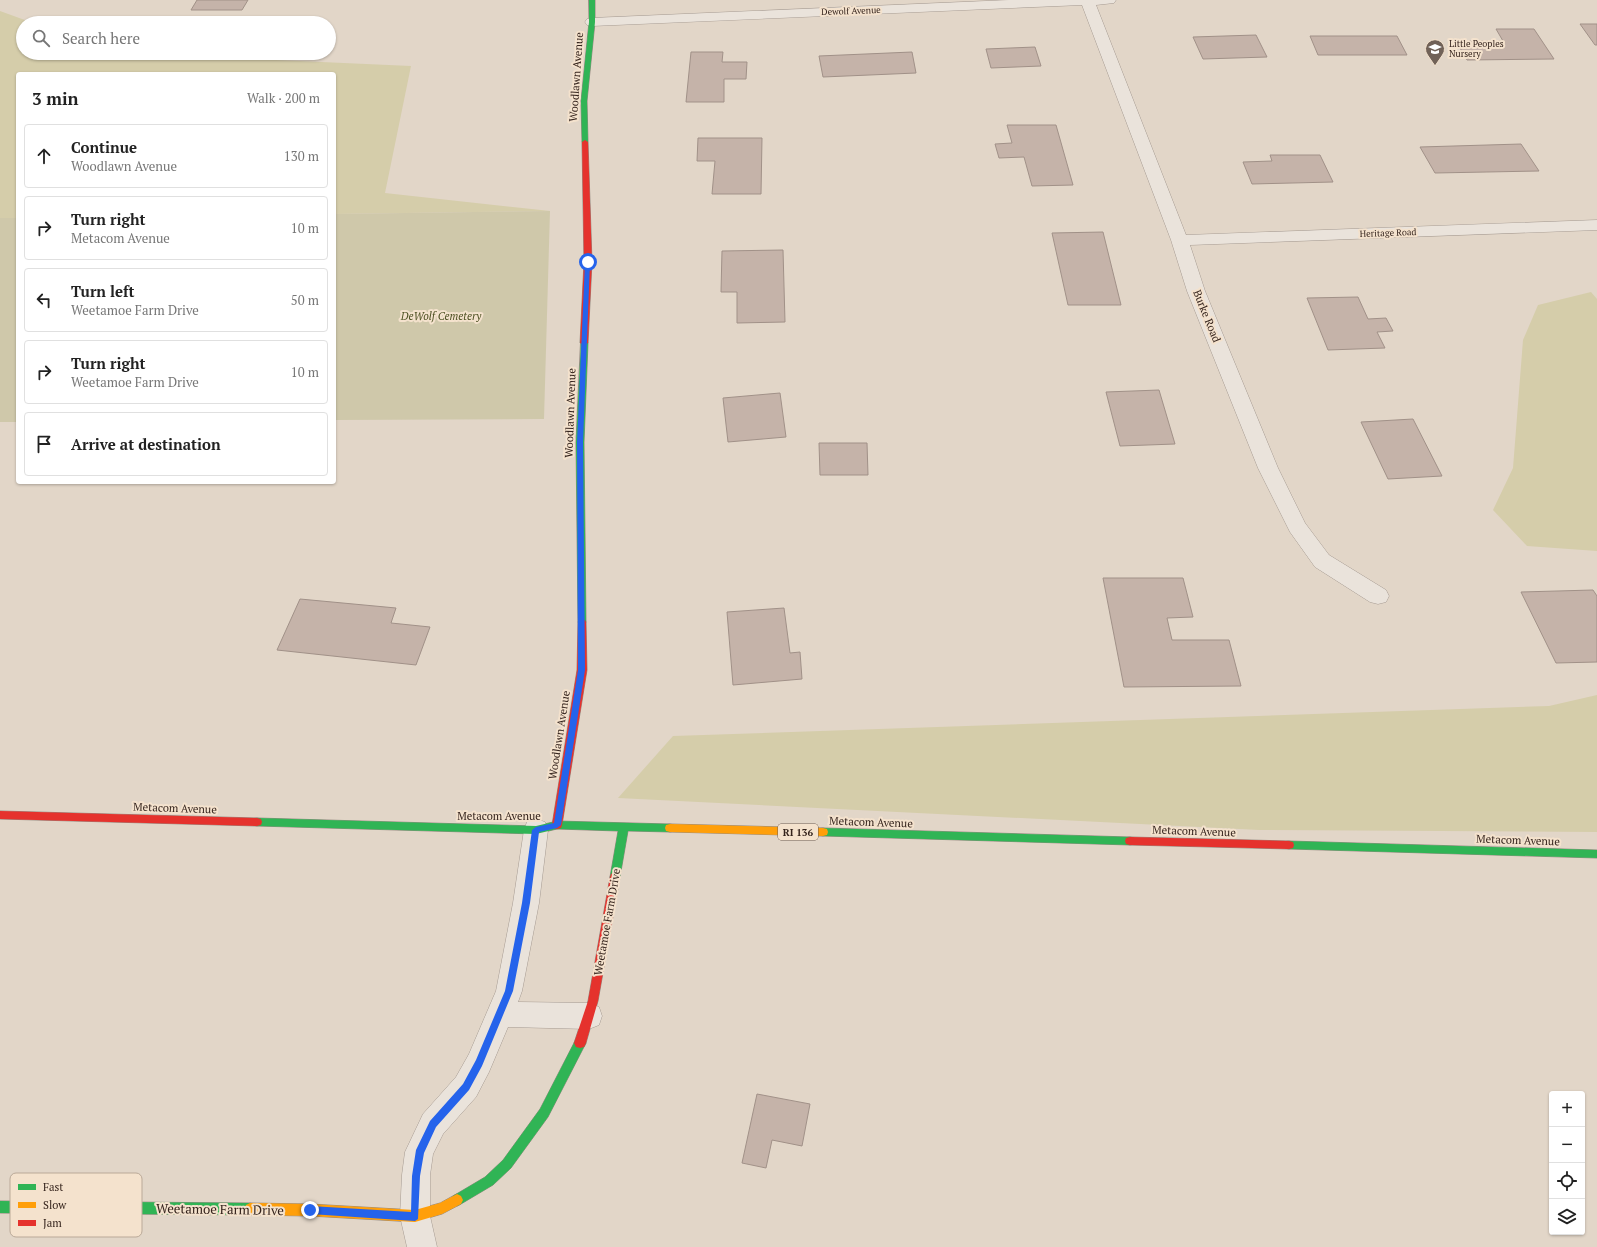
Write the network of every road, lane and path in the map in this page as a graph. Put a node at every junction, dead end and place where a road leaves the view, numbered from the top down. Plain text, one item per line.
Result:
1 (592, 0) edge
2 (1109, 0) edge
3 (1087, 1) junction
4 (592, 22) junction
5 (1597, 225) edge
6 (1180, 240) junction
7 (1378, 596) dead end
8 (0, 815) edge
9 (624, 827) junction
10 (547, 828) junction
11 (1597, 854) edge
12 (499, 1014) junction
13 (589, 1016) junction
14 (0, 1207) edge
15 (10, 1207) edge
16 (142, 1208) edge
17 (415, 1216) junction
18 (422, 1247) edge

1 - 4 street, Woodlawn Avenue
2 - 3 street, Dewolf Avenue
3 - 4 street, Dewolf Avenue
3 - 6 street, Burke Road
4 - 10 street, Woodlawn Avenue
5 - 6 street, Heritage Road
6 - 7 street, Burke Road
8 - 10 street, Metacom Avenue / RI 136
9 - 10 street, Metacom Avenue / RI 136
9 - 11 street, Metacom Avenue / RI 136
9 - 13 street, Weetamoe Farm Drive
10 - 12 street
12 - 13 street
12 - 17 street
13 - 17 street, Weetamoe Farm Drive
14 - 15 street, Weetamoe Farm Drive
16 - 17 street, Weetamoe Farm Drive
17 - 18 street

